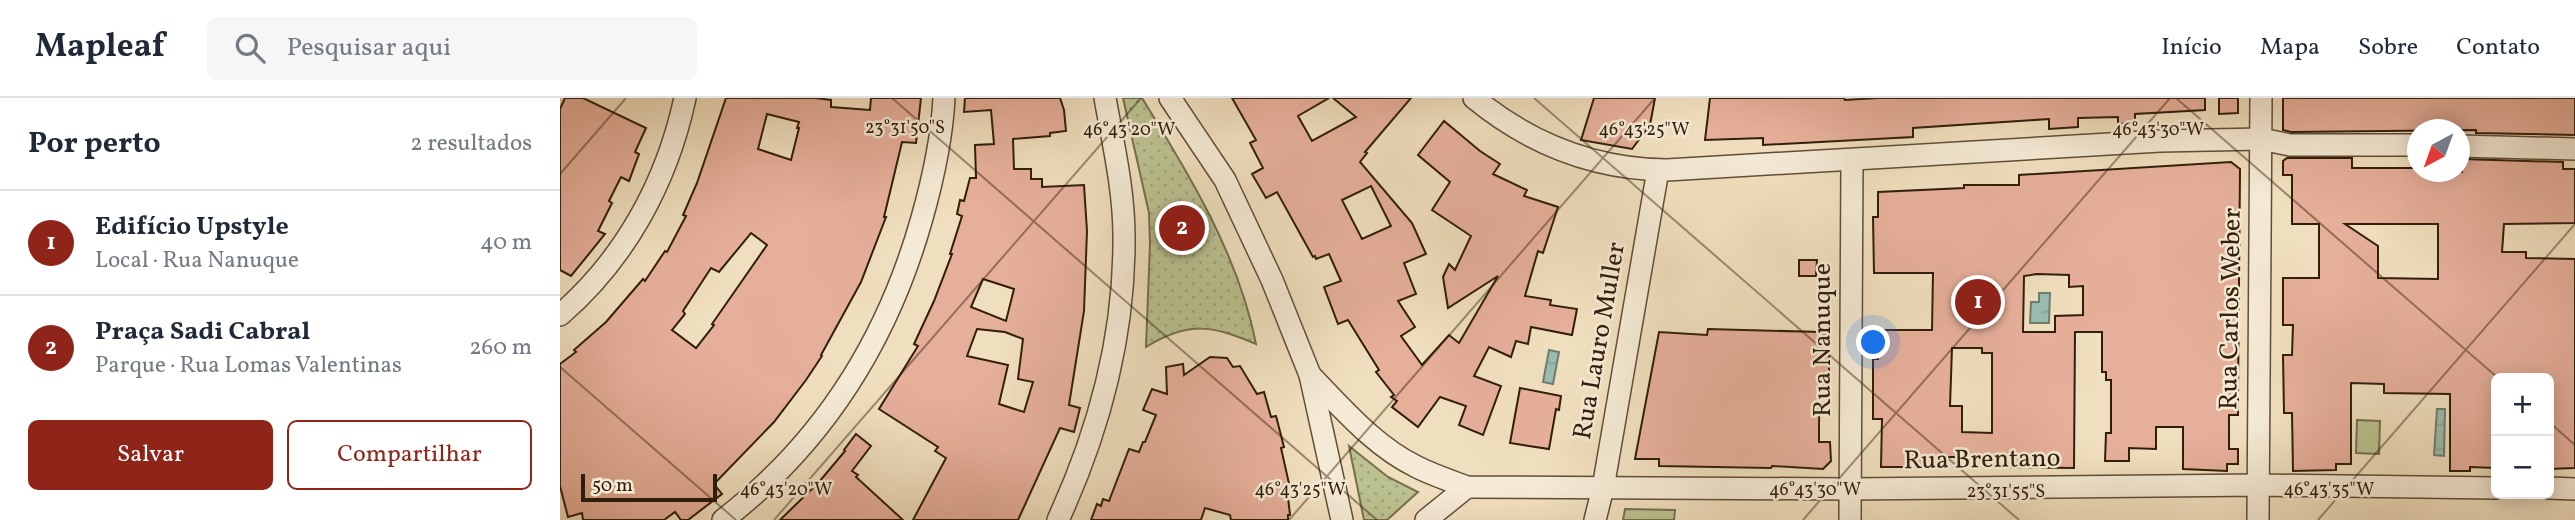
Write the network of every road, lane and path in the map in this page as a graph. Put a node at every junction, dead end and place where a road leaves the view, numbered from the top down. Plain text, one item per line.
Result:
1 (685, 98) edge
2 (944, 98) edge
3 (1105, 98) edge
4 (1170, 98) edge
5 (1474, 98) edge
6 (2261, 98) edge
7 (2261, 139) junction
8 (2407, 145) edge
9 (2470, 146) edge
10 (2575, 149) edge
11 (1852, 161) junction
12 (1658, 170) junction
13 (560, 315) edge
14 (1310, 374) junction
15 (2258, 485) junction
16 (1467, 487) junction
17 (1603, 488) junction
18 (2491, 488) edge
19 (2554, 488) edge
20 (1850, 489) junction
21 (2575, 489) edge
22 (723, 520) edge
23 (1058, 520) edge
24 (1342, 520) edge
25 (1426, 520) edge
26 (1595, 520) edge
27 (1850, 520) edge
28 (2258, 520) edge

1 - 13 street
2 - 22 street
3 - 23 street
4 - 14 street
5 - 12 street
6 - 7 street, Rua Carlos Weber
7 - 8 street
7 - 11 street
7 - 15 street, Rua Carlos Weber
9 - 10 street
11 - 12 street
11 - 20 street, Rua Nanuque
12 - 17 street, Rua Lauro Muller
14 - 16 street, Rua Brentano
14 - 24 street
15 - 18 street, Rua Brentano
15 - 20 street, Rua Brentano
15 - 28 street, Rua Carlos Weber
16 - 17 street, Rua Brentano
16 - 25 street
17 - 20 street, Rua Brentano
17 - 26 street, Rua Lauro Muller
19 - 21 street
20 - 27 street, Rua Nanuque

